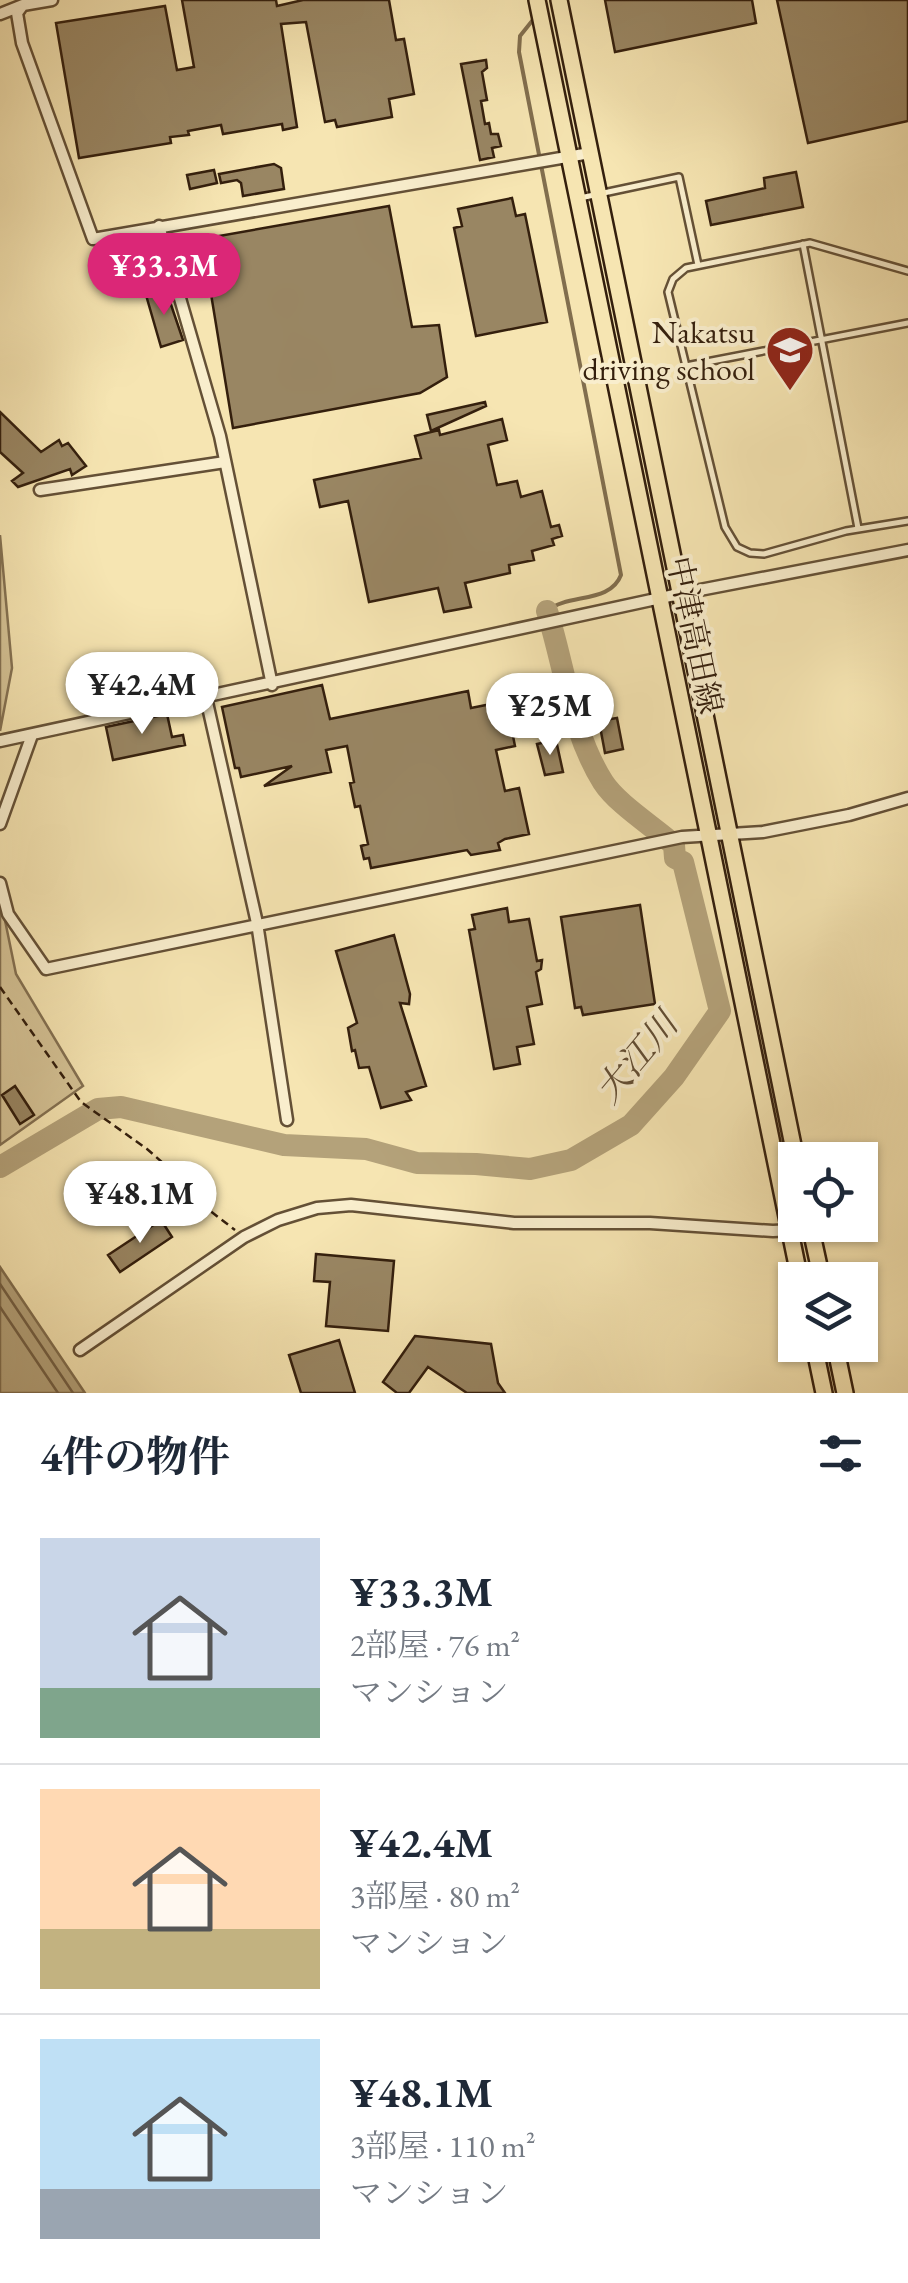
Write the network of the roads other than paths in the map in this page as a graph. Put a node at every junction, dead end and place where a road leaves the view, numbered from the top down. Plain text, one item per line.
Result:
1 (52, 0) edge
2 (537, 0) edge
3 (559, 0) edge
4 (23, 5) junction
5 (0, 14) edge
6 (590, 153) junction
7 (569, 157) junction
8 (598, 193) junction
9 (578, 198) junction
10 (160, 226) junction
11 (803, 244) junction
12 (698, 266) junction
13 (908, 271) edge
14 (908, 324) edge
15 (822, 340) junction
16 (686, 366) junction
17 (225, 462) junction
18 (40, 490) dead end
19 (908, 521) edge
20 (858, 528) junction
21 (908, 550) edge
22 (679, 594) junction
23 (659, 598) junction
24 (272, 685) junction
25 (206, 698) junction
26 (32, 734) junction
27 (0, 742) edge
28 (908, 798) edge
29 (0, 824) edge
30 (708, 834) junction
31 (728, 834) junction
32 (0, 883) edge
33 (258, 923) junction
34 (287, 1120) dead end
35 (792, 1142) edge
36 (778, 1173) edge
37 (778, 1230) edge
38 (80, 1350) dead end
39 (818, 1362) edge
40 (839, 1362) edge
41 (824, 1393) edge
42 (846, 1393) edge

1 - 4 street
2 - 7 main road, 中津高田線
3 - 6 main road, 中津高田線
4 - 5 street
4 - 10 street
6 - 7 street
6 - 8 main road, 中津高田線
7 - 9 main road, 中津高田線
7 - 10 street
8 - 9 lane
8 - 12 lane
8 - 22 main road, 中津高田線
9 - 23 main road, 中津高田線
10 - 17 street
11 - 12 lane
11 - 13 lane
11 - 15 lane
12 - 16 lane
14 - 15 lane
15 - 16 lane
15 - 20 lane
16 - 20 lane
17 - 18 street
17 - 24 street
19 - 20 lane
21 - 22 street
22 - 23 street
22 - 31 main road, 中津高田線
23 - 24 street
23 - 30 main road, 中津高田線
24 - 25 street
25 - 26 street
25 - 33 street
26 - 27 street
26 - 29 street
28 - 31 street
30 - 31 street
30 - 33 street
30 - 36 main road, 中津高田線
31 - 35 main road, 中津高田線
32 - 33 street
33 - 34 street
37 - 38 street
39 - 41 main road
40 - 42 main road

